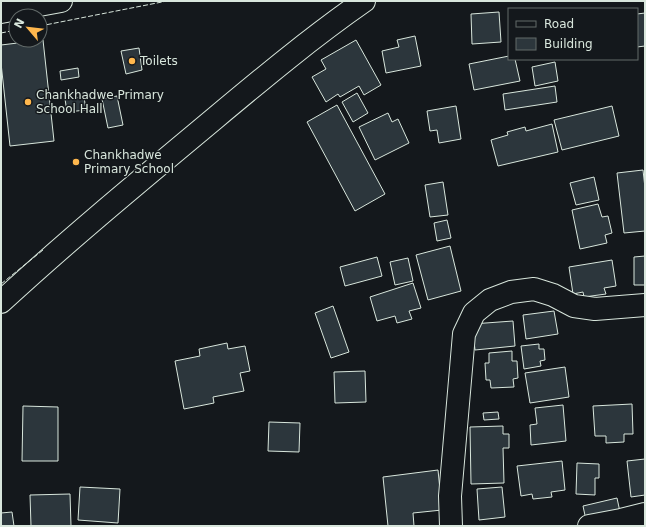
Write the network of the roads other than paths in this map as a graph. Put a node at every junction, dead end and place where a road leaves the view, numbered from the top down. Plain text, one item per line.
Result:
1 (61, 1) edge
2 (364, 1) edge
3 (1, 12) edge
4 (1, 302) edge
5 (645, 305) edge
6 (645, 514) edge
7 (623, 523) edge
8 (451, 526) edge
9 (589, 526) edge

1 - 3 street
2 - 4 street
5 - 8 street
6 - 7 street
7 - 9 street

